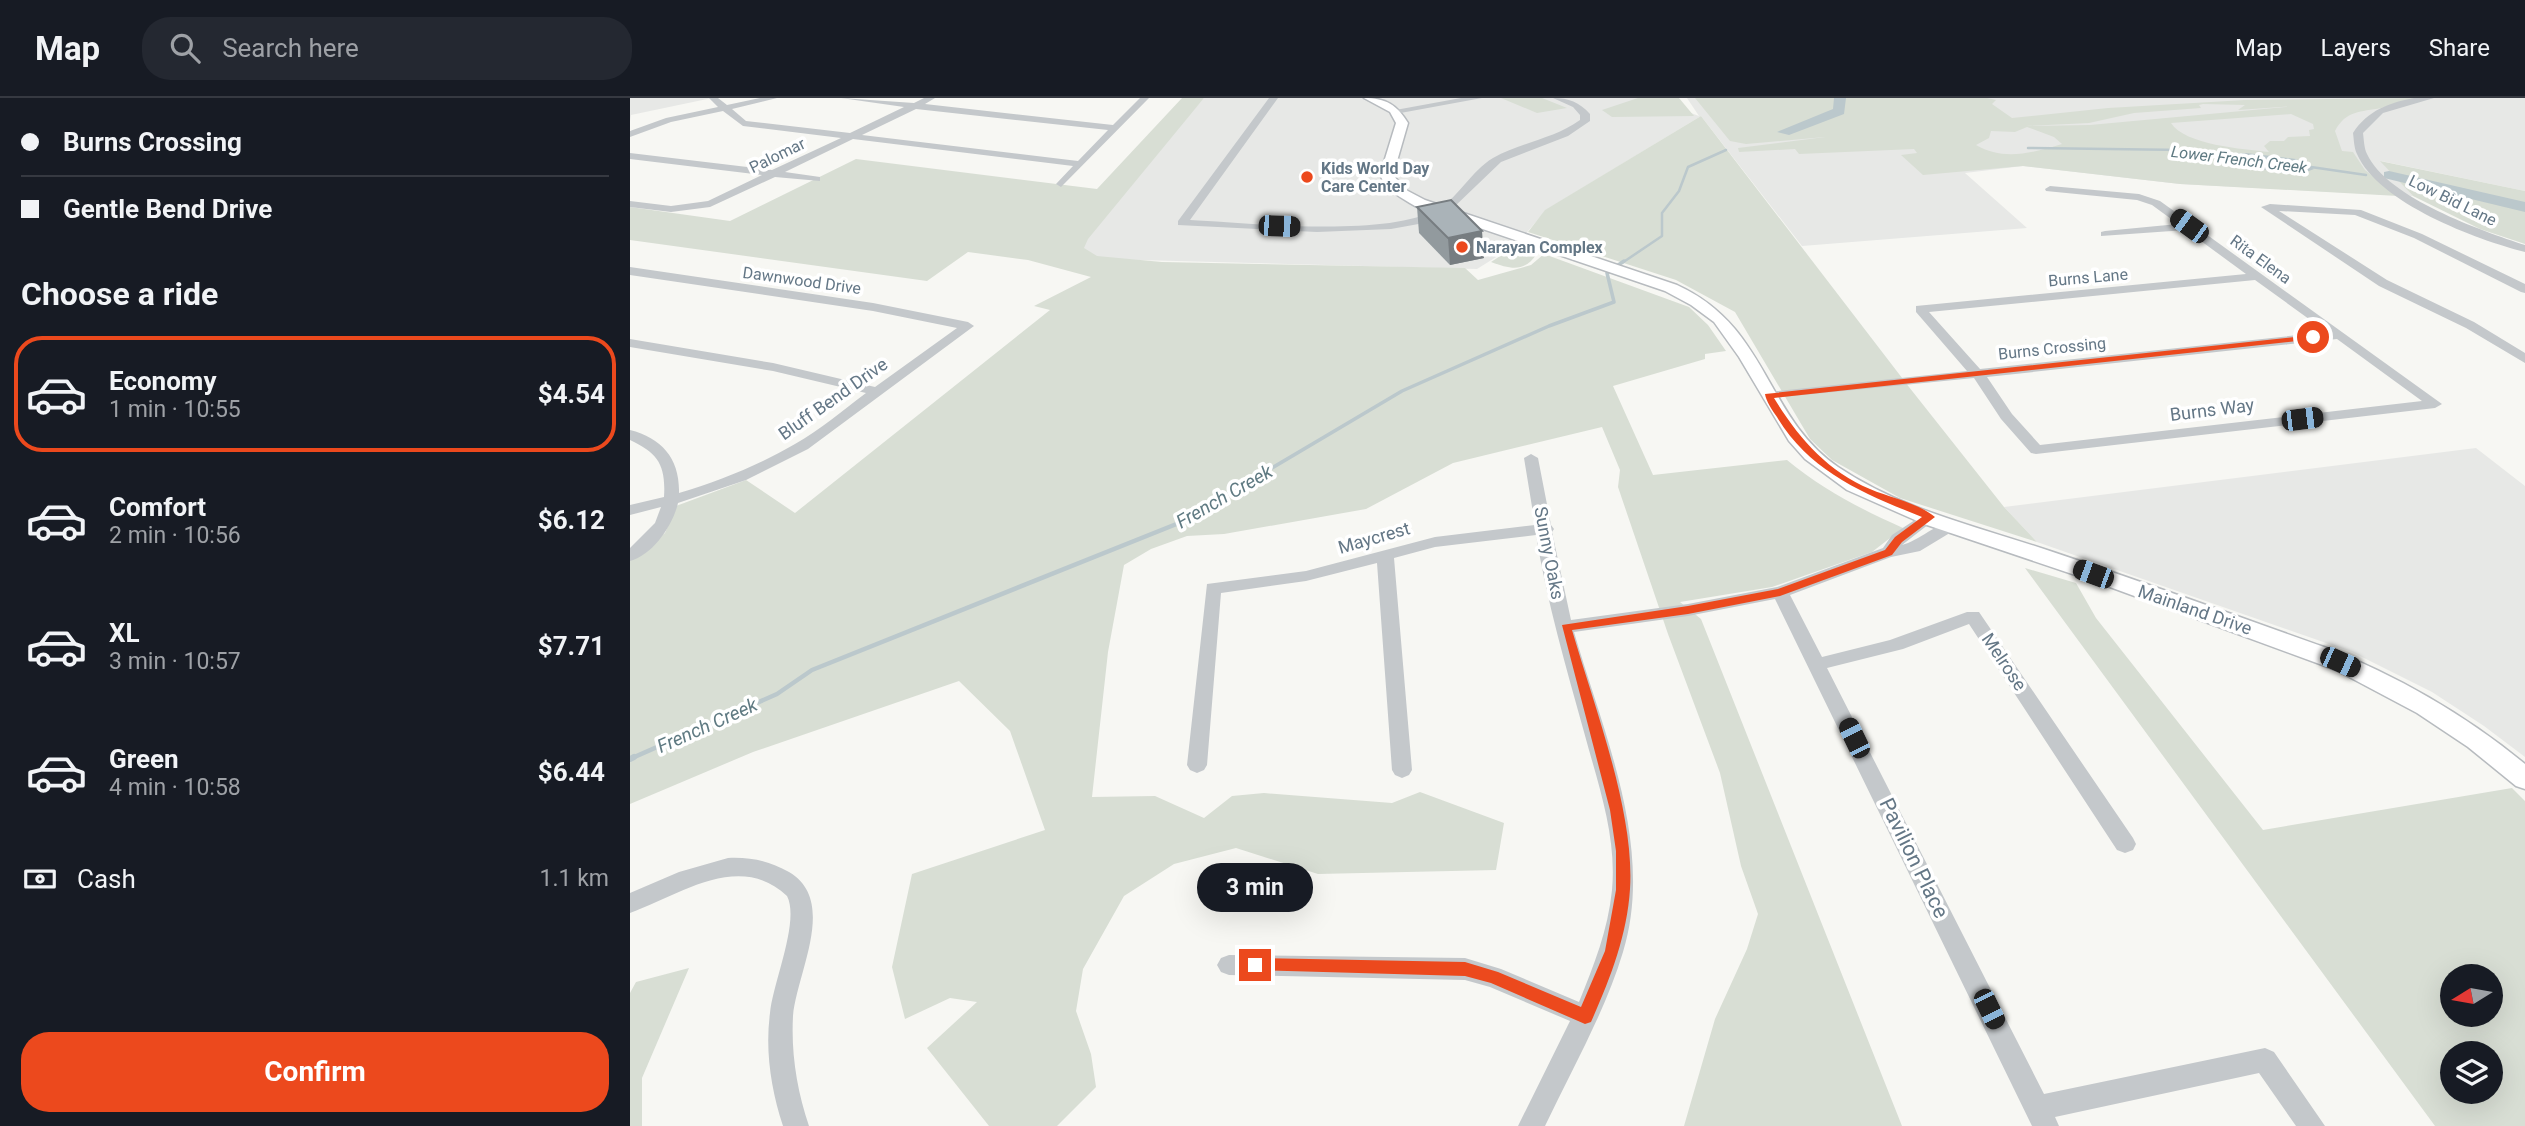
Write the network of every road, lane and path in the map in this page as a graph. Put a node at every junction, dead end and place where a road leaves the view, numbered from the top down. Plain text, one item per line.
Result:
1 (730, 98) edge
2 (773, 98) edge
3 (845, 98) edge
4 (931, 98) edge
5 (1145, 98) edge
6 (1274, 98) edge
7 (1370, 98) edge
8 (1478, 98) edge
9 (1557, 98) edge
10 (2431, 98) edge
11 (715, 99) edge
12 (740, 105) junction
13 (915, 106) junction
14 (725, 108) junction
15 (1395, 111) junction
16 (765, 126) junction
17 (1116, 128) junction
18 (630, 134) edge
19 (852, 136) junction
20 (630, 156) edge
21 (1080, 164) junction
22 (774, 174) junction
23 (816, 179) dead end
24 (1061, 184) dead end
25 (2050, 189) dead end
26 (630, 204) edge
27 (1442, 211) junction
28 (2189, 226) junction
29 (2105, 234) dead end
30 (2525, 248) edge
31 (630, 271) edge
32 (2259, 276) junction
33 (2525, 289) edge
34 (968, 326) joint
35 (2339, 335) junction
36 (630, 344) edge
37 (2525, 359) edge
38 (1977, 373) junction
39 (878, 392) junction
40 (1768, 396) junction
41 (2435, 404) joint
42 (630, 434) edge
43 (1531, 458) dead end
44 (671, 500) junction
45 (630, 509) edge
46 (1930, 517) junction
47 (1952, 525) junction
48 (1546, 529) junction
49 (1889, 552) junction
50 (1385, 555) junction
51 (630, 556) edge
52 (1780, 592) junction
53 (1566, 627) junction
54 (1818, 664) junction
55 (1197, 765) dead end
56 (1402, 770) dead end
57 (2525, 779) edge
58 (2125, 844) dead end
59 (630, 903) edge
60 (1229, 965) dead end
61 (1585, 1016) junction
62 (2042, 1117) edge
63 (796, 1126) edge
64 (1531, 1126) edge
65 (2312, 1126) edge

1 - 11 street
1 - 12 street
2 - 12 street
3 - 13 street
4 - 13 street, Palomar
5 - 17 street
6 - 27 street
7 - 15 main road
8 - 15 street
9 - 27 street
10 - 30 street, Low Bid Lane
11 - 14 street
12 - 14 street
12 - 16 street
13 - 17 street
13 - 19 street, Palomar
14 - 16 street
14 - 18 street
15 - 27 main road, Mainland Drive
16 - 19 street
17 - 21 street
19 - 21 street
19 - 22 street, Palomar
20 - 22 street
21 - 24 street
22 - 23 street
22 - 26 street, Palomar
25 - 28 street, Rita Elena
27 - 40 main road, Mainland Drive
28 - 29 street
28 - 32 street, Rita Elena
31 - 34 street, Dawnwood Drive
32 - 35 street, Rita Elena
32 - 38 street, Burns Lane
33 - 37 street
34 - 39 street, Bluff Bend Drive
35 - 38 street, Burns Crossing
35 - 41 street, Rita Elena
36 - 39 street
38 - 40 street, Burns Crossing
38 - 41 street, Burns Way
39 - 44 street, Bluff Bend Drive
40 - 46 main road, Mainland Drive
42 - 44 street
43 - 48 street, Sunny Oaks
44 - 45 street, Bluff Bend Drive
44 - 51 street
46 - 47 main road, Mainland Drive
46 - 49 street
47 - 49 street
47 - 57 main road, Mainland Drive
48 - 50 street, Maycrest
48 - 53 street, Sunny Oaks
49 - 52 street
50 - 55 street, Maycrest
50 - 56 street
52 - 53 street
52 - 54 street, Pavilion Place
53 - 61 street, Sunny Oaks
54 - 58 street, Melrose
54 - 62 street, Pavilion Place
59 - 63 street
60 - 61 street
61 - 64 street, Sunny Oaks
62 - 65 street

